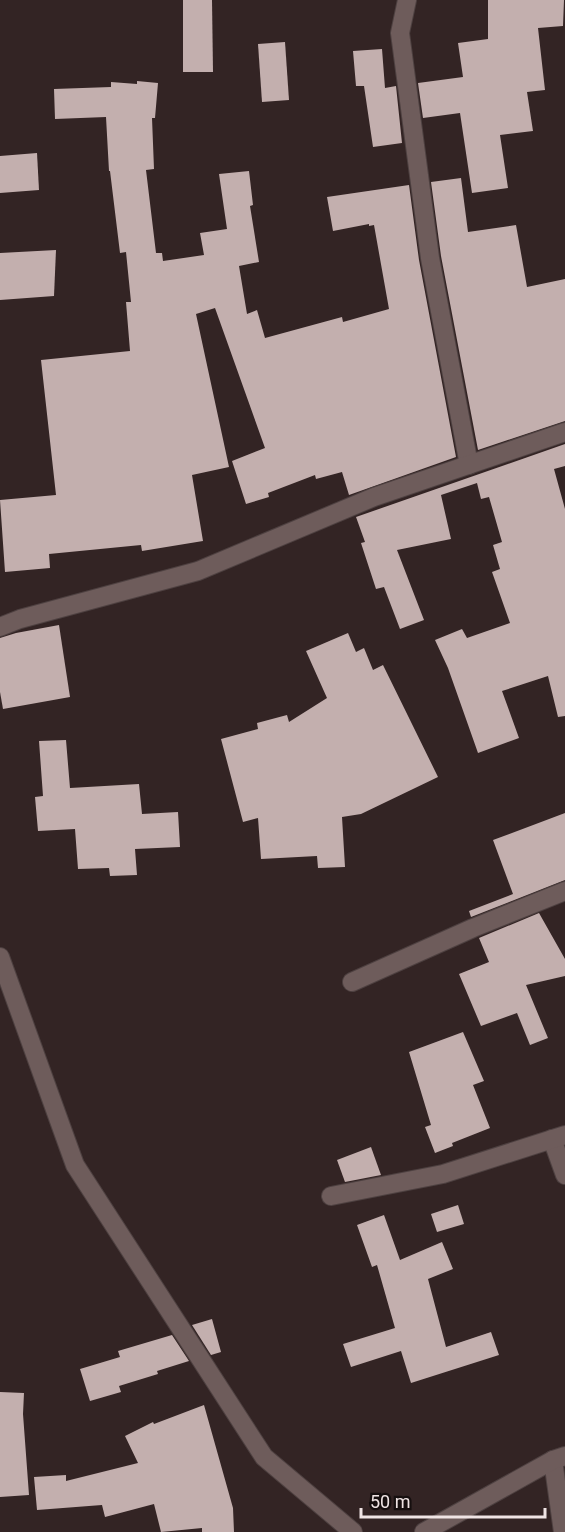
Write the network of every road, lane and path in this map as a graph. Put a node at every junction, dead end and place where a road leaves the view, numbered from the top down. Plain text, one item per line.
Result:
1 (407, 0) edge
2 (565, 432) edge
3 (469, 465) junction
4 (0, 627) edge
5 (565, 891) edge
6 (0, 957) edge
7 (352, 982) dead end
8 (558, 1137) edge
9 (565, 1175) edge
10 (332, 1196) dead end
11 (559, 1458) edge
12 (353, 1532) edge
13 (424, 1532) edge
14 (563, 1532) edge

1 - 3 street
2 - 3 street
3 - 4 street
5 - 7 street
6 - 12 street
8 - 9 street
8 - 10 street
11 - 13 street
11 - 14 street

